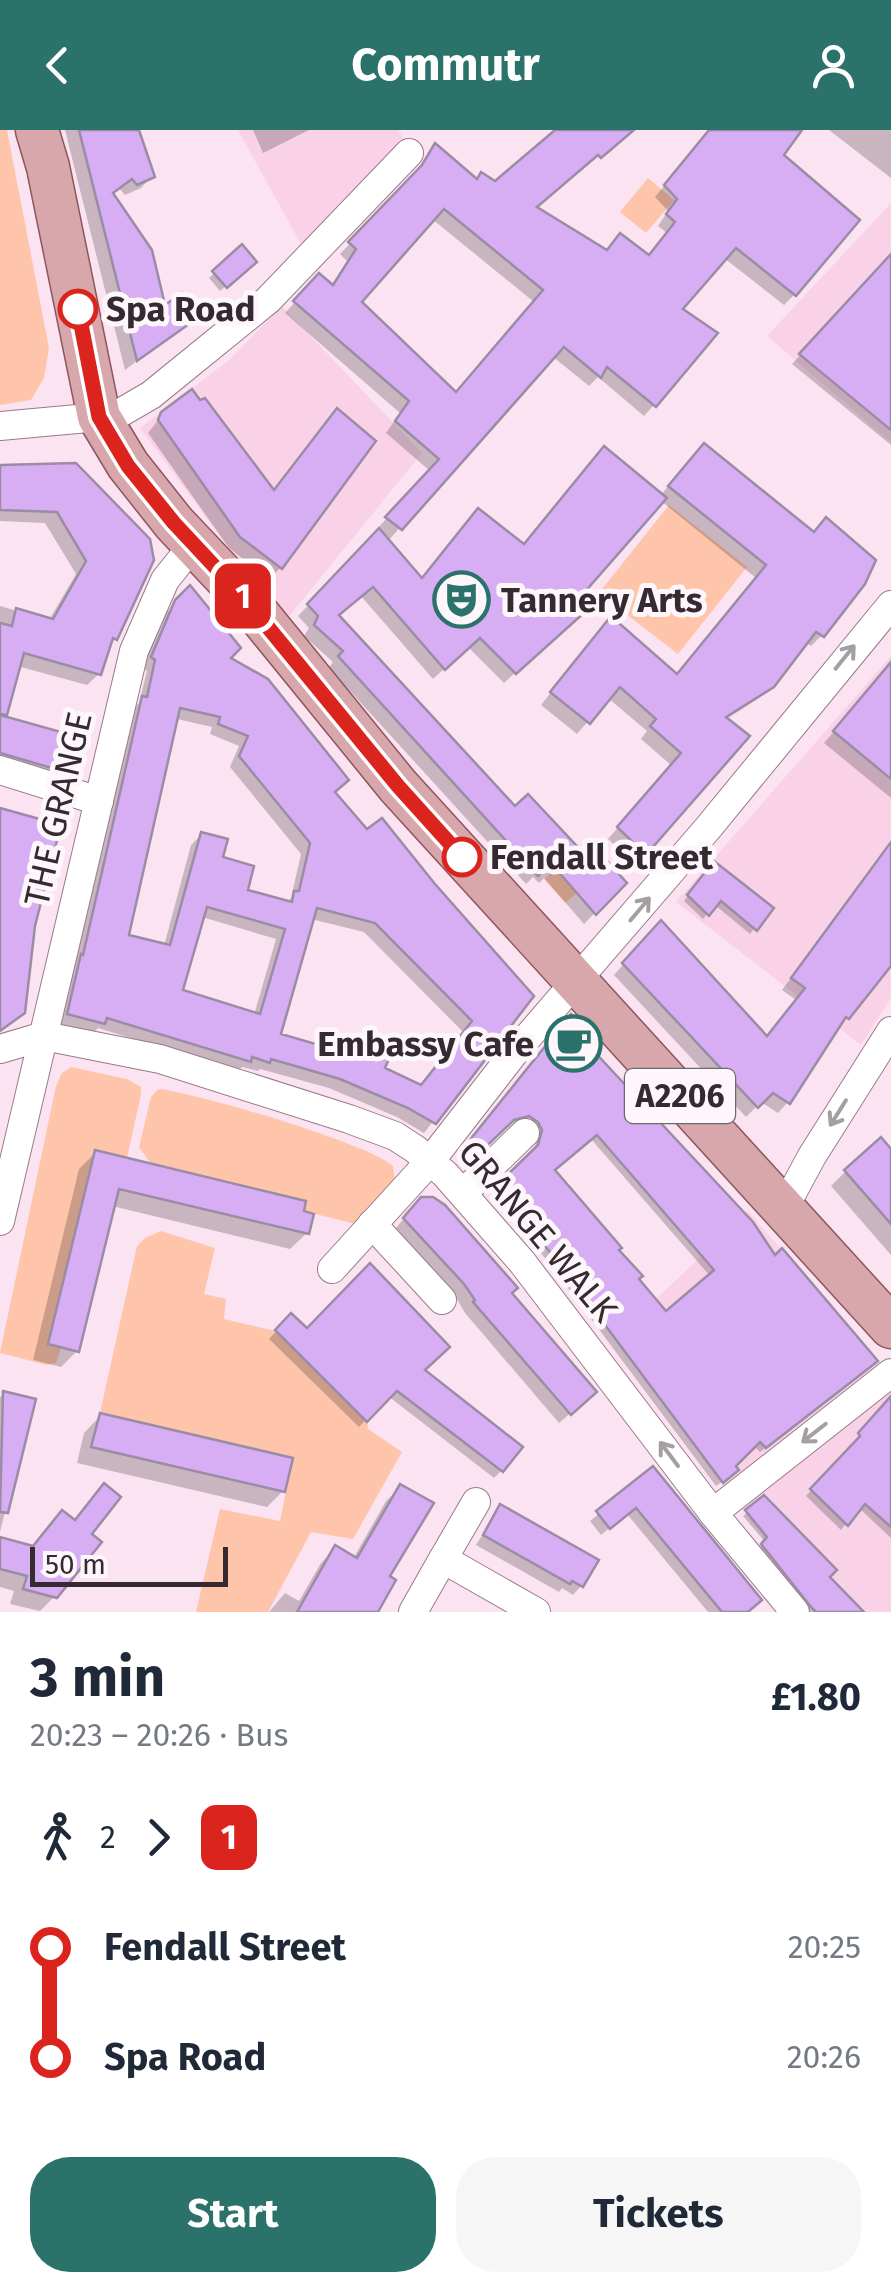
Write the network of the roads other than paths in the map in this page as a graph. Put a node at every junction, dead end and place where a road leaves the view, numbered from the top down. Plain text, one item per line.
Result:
1 (37, 130) edge
2 (409, 153) dead end
3 (99, 417) junction
4 (0, 426) edge
5 (194, 545) junction
6 (891, 604) edge
7 (0, 770) edge
8 (98, 801) junction
9 (577, 984) junction
10 (891, 1031) edge
11 (44, 1036) junction
12 (0, 1049) edge
13 (526, 1134) dead end
14 (431, 1160) junction
15 (463, 1193) junction
16 (784, 1208) junction
17 (0, 1221) edge
18 (372, 1224) junction
19 (332, 1270) dead end
20 (442, 1300) dead end
21 (891, 1328) edge
22 (891, 1373) edge
23 (476, 1502) dead end
24 (713, 1513) junction
25 (443, 1559) junction
26 (412, 1612) edge
27 (536, 1612) edge
28 (796, 1612) edge

1 - 3 main road, A2206
2 - 3 street
3 - 4 street
3 - 5 main road, A2206
5 - 8 street, THE GRANGE
5 - 9 main road, A2206
9 -> 6 street
7 - 8 street
8 - 11 street, THE GRANGE
9 - 14 street
9 - 16 main road, A2206
10 -> 16 street
11 - 12 street, GRANGE WALK
11 - 14 street, GRANGE WALK
11 - 17 street, THE GRANGE
13 - 15 street
14 - 15 street, GRANGE WALK
14 - 18 street
24 -> 15 street, GRANGE WALK
16 - 21 main road, A2206
18 - 19 street
18 - 20 street
22 -> 24 street
23 - 25 street
24 - 28 street, GRANGE WALK
25 - 26 street
25 - 27 street

